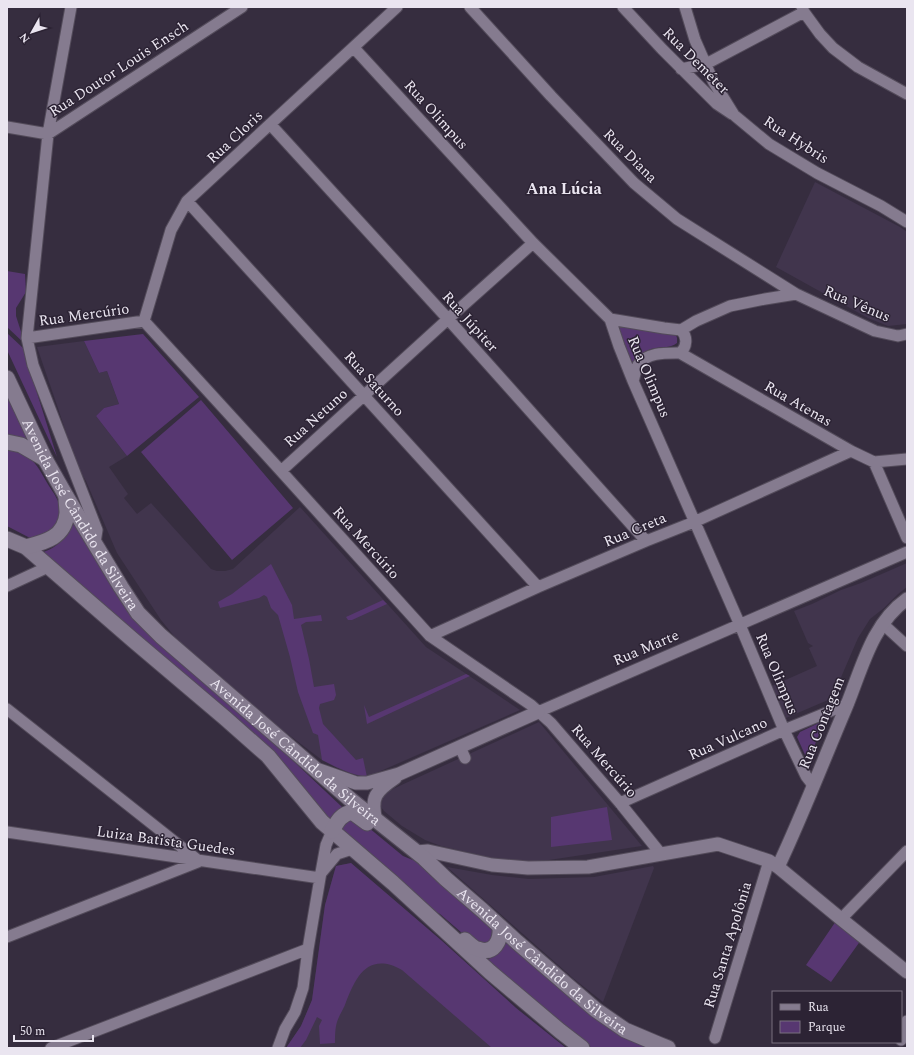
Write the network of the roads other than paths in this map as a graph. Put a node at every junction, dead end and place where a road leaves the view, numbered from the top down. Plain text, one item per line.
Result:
1 (71, 7) edge
2 (242, 7) edge
3 (397, 7) edge
4 (470, 7) edge
5 (623, 7) edge
6 (684, 7) edge
7 (803, 9) edge
8 (354, 48) junction
9 (706, 64) junction
10 (681, 69) junction
11 (907, 94) edge
12 (734, 115) junction
13 (270, 124) junction
14 (7, 128) edge
15 (48, 134) junction
16 (187, 201) junction
17 (907, 222) edge
18 (533, 243) junction
19 (796, 294) junction
20 (448, 319) junction
21 (610, 319) junction
22 (144, 321) junction
23 (681, 330) junction
24 (907, 334) edge
25 (27, 338) junction
26 (680, 354) junction
27 (7, 378) edge
28 (633, 381) junction
29 (364, 395) junction
30 (7, 442) edge
31 (851, 451) junction
32 (907, 459) edge
33 (45, 460) junction
34 (874, 462) junction
35 (281, 471) junction
36 (66, 496) junction
37 (694, 522) junction
38 (907, 538) edge
39 (7, 539) edge
40 (646, 541) junction
41 (95, 543) junction
42 (26, 547) junction
43 (907, 552) edge
44 (48, 567) junction
45 (7, 586) edge
46 (538, 588) junction
47 (907, 599) edge
48 (883, 624) junction
49 (740, 625) junction
50 (430, 636) junction
51 (907, 646) edge
52 (848, 704) junction
53 (7, 709) edge
54 (538, 712) junction
55 (784, 730) junction
56 (314, 769) junction
57 (399, 774) junction
58 (813, 785) junction
59 (620, 803) junction
60 (376, 821) junction
61 (332, 831) junction
62 (7, 832) edge
63 (352, 849) junction
64 (907, 851) edge
65 (416, 852) junction
66 (661, 854) junction
67 (199, 861) junction
68 (774, 864) junction
69 (320, 876) junction
70 (841, 919) junction
71 (433, 921) junction
72 (500, 927) junction
73 (7, 936) edge
74 (308, 949) junction
75 (907, 972) edge
76 (907, 1021) edge
77 (715, 1038) dead end
78 (902, 1038) edge
79 (50, 1048) edge
80 (278, 1048) edge
81 (582, 1048) edge
82 (668, 1048) edge

1 - 15 street
2 - 15 street, Rua Doutor Louis Ensch
3 - 8 street, Rua Cloris
4 - 19 street, Rua Diana
5 - 10 street, Rua Deméter
6 - 9 street, Rua Hybris
7 - 9 street
7 - 11 street
8 - 13 street, Rua Cloris
8 - 18 street, Rua Olimpus
9 - 10 street
9 - 12 street, Rua Hybris
10 - 12 street, Rua Deméter
12 - 17 street, Rua Hybris
13 - 16 street, Rua Cloris
13 - 20 street, Rua Júpiter
14 - 15 street, Rua Doutor Louis Ensch
15 - 25 street
16 - 22 street, Rua Cloris
16 - 29 street, Rua Saturno
18 - 20 street, Rua Netuno
18 - 21 street, Rua Olimpus
19 - 23 street
19 - 24 street, Rua Vênus
20 - 29 street, Rua Netuno
20 - 40 street, Rua Júpiter
21 - 23 street
21 - 28 street, Rua Olimpus
22 - 25 street, Rua Mercúrio
22 - 35 street, Rua Mercúrio
23 - 26 street
25 - 41 street
26 - 28 street
26 - 31 street, Rua Atenas
27 - 33 main road, Avenida José Cândido da Silveira
28 - 37 street, Rua Olimpus
29 - 35 street, Rua Netuno
29 - 46 street, Rua Saturno
30 - 33 main road
31 - 34 street, Rua Atenas
31 - 37 street, Rua Creta
32 - 34 street
33 - 36 main road, Avenida José Cândido da Silveira
34 - 38 street
35 - 50 street, Rua Mercúrio
36 - 41 main road, Avenida José Cândido da Silveira
36 - 42 main road
37 - 40 street, Rua Creta
37 - 49 street, Rua Olimpus
39 - 42 main road, Avenida José Cândido da Silveira
40 - 46 street, Rua Creta
41 - 56 main road, Avenida José Cândido da Silveira
42 - 44 main road, Avenida José Cândido da Silveira
43 - 49 street, Rua Marte
44 - 45 street
44 - 61 main road, Avenida José Cândido da Silveira
46 - 50 street, Rua Creta
47 - 48 street, Rua Contagem
48 - 51 street
48 - 52 street, Rua Contagem
49 - 54 street, Rua Marte
49 - 55 street, Rua Olimpus
50 - 54 street, Rua Mercúrio
52 - 55 street, Rua Vulcano
52 - 58 street, Rua Contagem
53 - 67 street
54 - 57 street, Rua Marte
54 - 59 street, Rua Mercúrio
55 - 58 street, Rua Olimpus
55 - 59 street, Rua Vulcano
56 - 57 street, Rua Marte
56 - 60 main road, Avenida José Cândido da Silveira
57 - 60 street, Rua Marte
58 - 68 street, Rua Contagem
59 - 66 street, Rua Mercúrio
60 - 65 main road, Avenida José Cândido da Silveira
61 - 63 main road, Avenida José Cândido da Silveira
61 - 65 main road
61 - 69 street
62 - 67 street, Luiza Batista Guedes
63 - 69 street
63 - 71 main road, Avenida José Cândido da Silveira
64 - 70 street
65 - 66 street
65 - 72 main road, Avenida José Cândido da Silveira
66 - 68 street
67 - 69 street, Luiza Batista Guedes
67 - 73 street
68 - 70 street
68 - 77 street, Rua Santa Apolônia
69 - 74 street
70 - 75 street
71 - 72 main road
71 - 81 main road, Avenida José Cândido da Silveira
72 - 82 main road, Avenida José Cândido da Silveira
74 - 79 street
74 - 80 street
76 - 78 street

